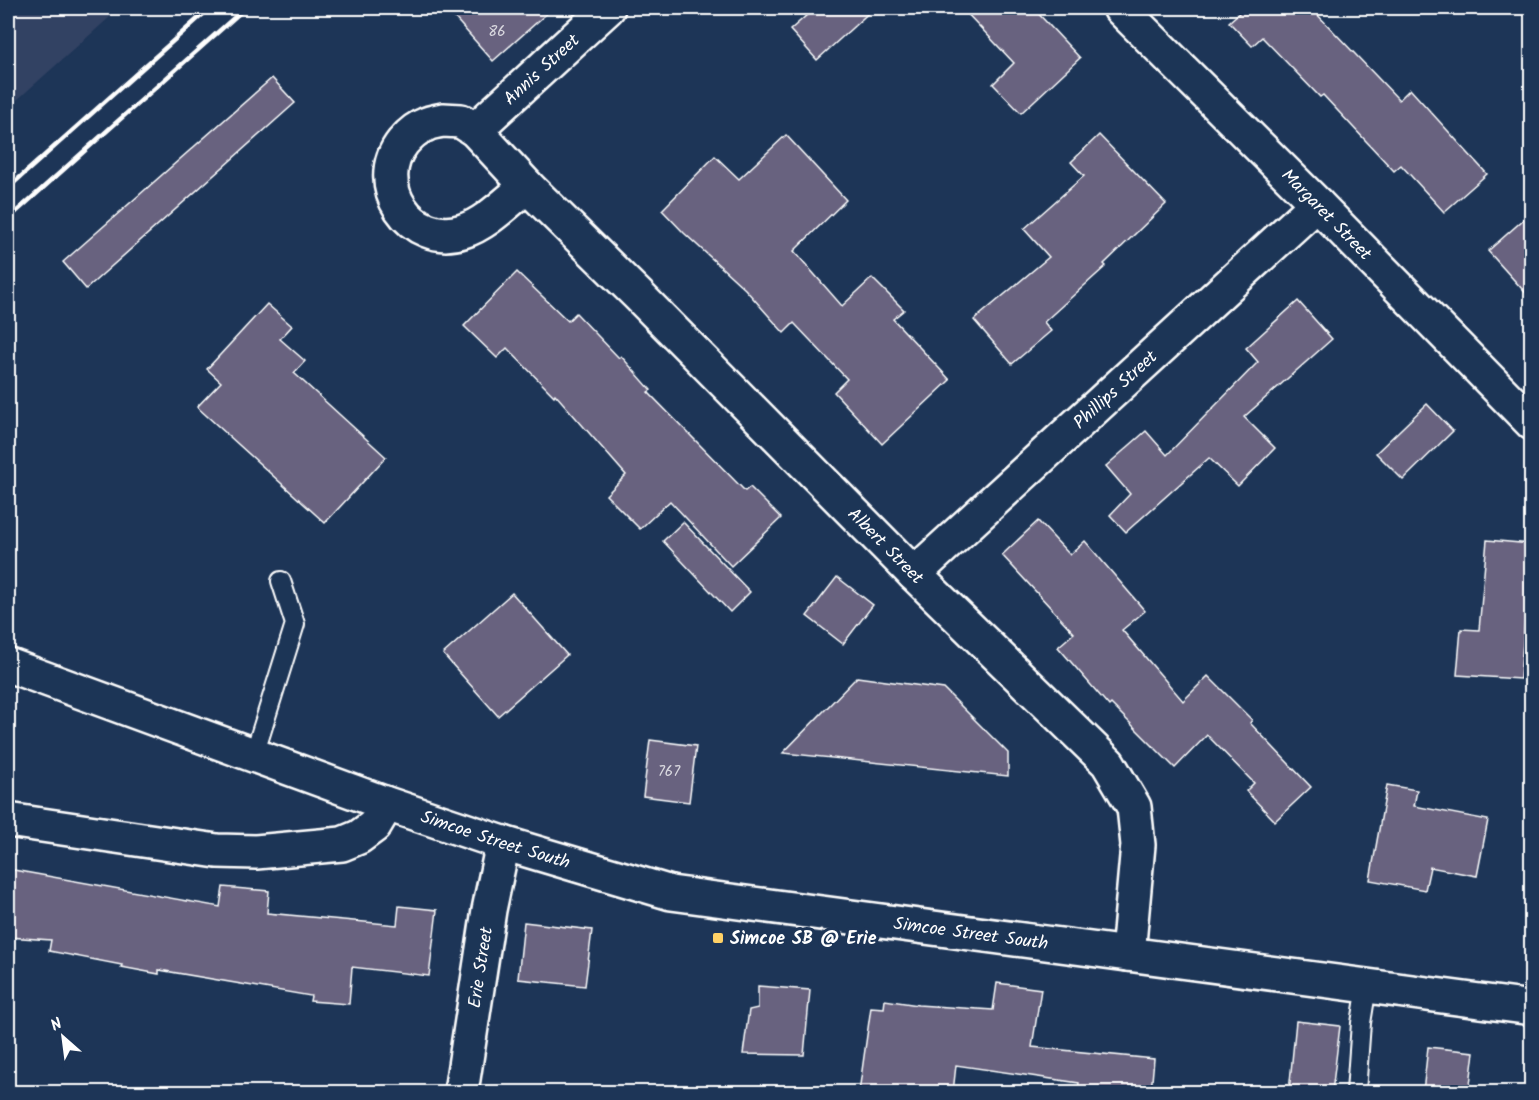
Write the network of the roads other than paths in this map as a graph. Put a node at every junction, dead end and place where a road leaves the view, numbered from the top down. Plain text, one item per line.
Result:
1 (608, 8) edge
2 (1120, 8) edge
3 (475, 130) junction
4 (527, 186) junction
5 (1317, 204) junction
6 (1532, 423) edge
7 (914, 574) junction
8 (281, 581) dead end
9 (8, 665) edge
10 (254, 755) junction
11 (384, 803) junction
12 (8, 820) edge
13 (503, 843) junction
14 (1128, 954) junction
15 (1367, 986) junction
16 (1532, 1008) edge
17 (461, 1092) edge
18 (1356, 1092) edge

1 - 3 street, Annis Street
2 - 5 street, Margaret Street
3 - 4 street, Albert Street
3 - 4 street, Albert Street
4 - 7 street, Albert Street
5 - 6 street, Margaret Street
5 - 7 street, Phillips Street
7 - 14 street, Albert Street
8 - 10 lane
9 - 10 street, Simcoe Street South
10 - 11 street, Simcoe Street South
11 - 12 street
11 - 13 street, Simcoe Street South
13 - 14 street, Simcoe Street South
13 - 17 street, Erie Street
14 - 15 street, Simcoe Street South
15 - 16 street, Simcoe Street South
15 - 18 lane

